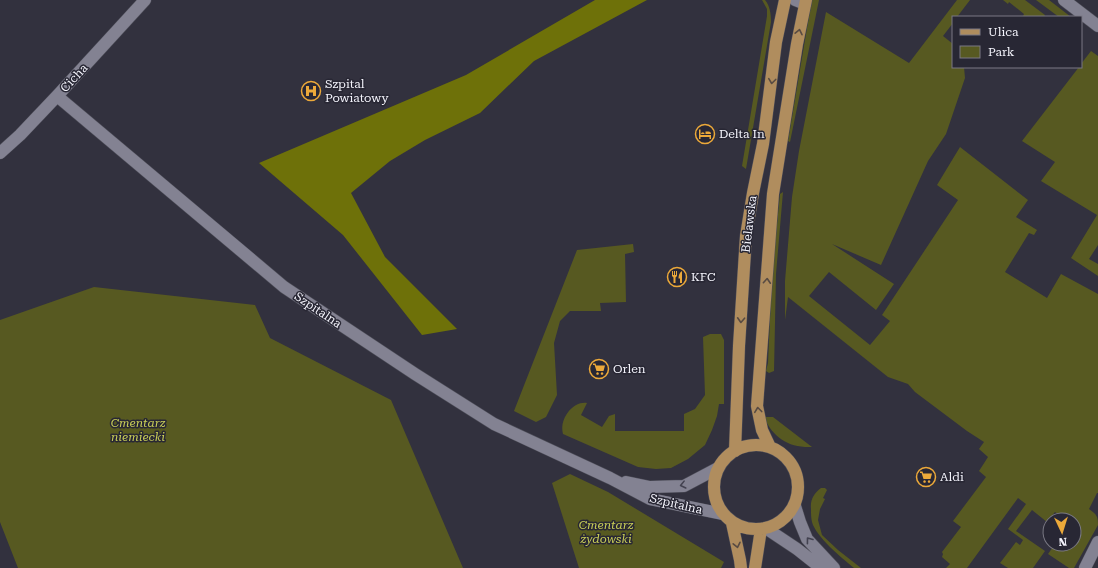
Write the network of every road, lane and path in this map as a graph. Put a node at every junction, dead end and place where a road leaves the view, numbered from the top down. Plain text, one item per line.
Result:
1 (145, 0) edge
2 (785, 0) edge
3 (1064, 0) edge
4 (802, 1) edge
5 (1098, 26) edge
6 (57, 96) junction
7 (763, 144) junction
8 (780, 147) junction
9 (0, 153) edge
10 (770, 447) junction
11 (735, 451) junction
12 (718, 468) junction
13 (610, 478) junction
14 (795, 506) junction
15 (728, 518) junction
16 (764, 529) junction
17 (1098, 542) edge
18 (741, 568) edge
19 (755, 568) edge
20 (821, 568) edge
21 (834, 568) edge
22 (1085, 568) edge

1 - 6 street, Cicha
2 -> 7 main road, Bielawska
3 - 5 street
8 -> 4 main road, Bielawska
6 - 9 street, Cicha
6 - 13 street, Szpitalna
7 - 8 main road
7 -> 11 main road, Bielawska
10 -> 8 main road, Bielawska
10 - 11 main road
10 - 14 main road
11 - 12 main road
12 -> 13 street, Szpitalna
12 - 15 main road
13 - 15 street, Szpitalna
14 - 16 main road
21 -> 14 street
15 - 16 main road
15 -> 18 main road
16 - 19 main road
16 - 20 street
17 - 22 street

